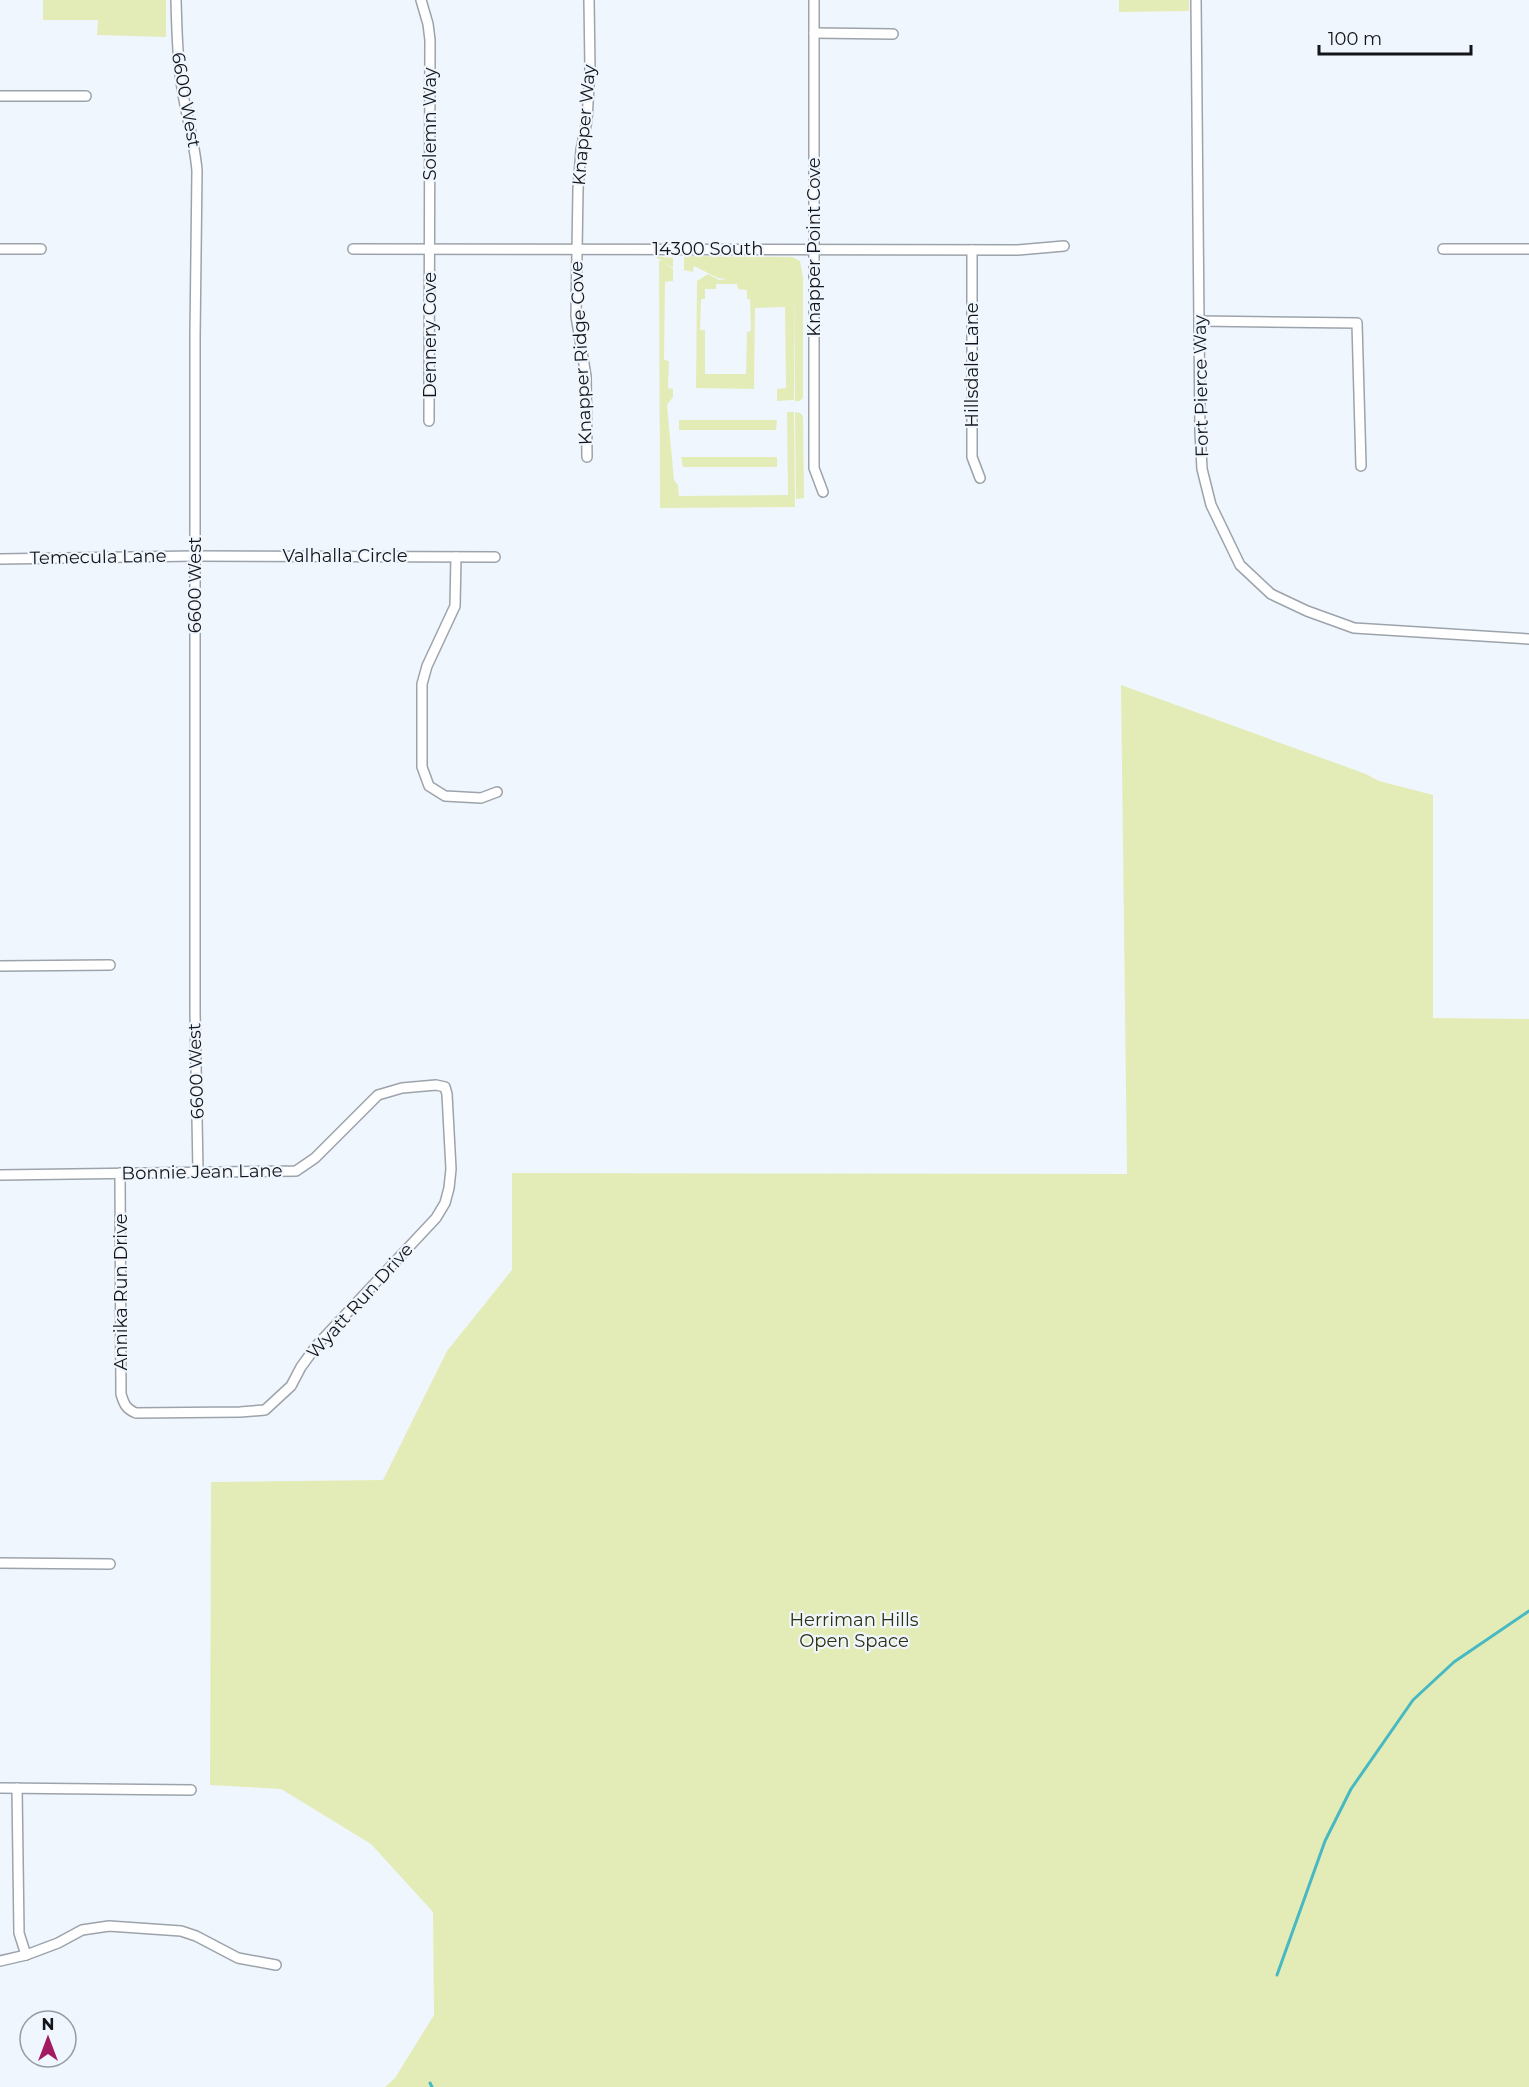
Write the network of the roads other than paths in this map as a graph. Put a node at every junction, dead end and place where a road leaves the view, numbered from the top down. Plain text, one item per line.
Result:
1 (176, 0) edge
2 (421, 0) edge
3 (589, 0) edge
4 (814, 0) edge
5 (1196, 0) edge
6 (814, 33) junction
7 (893, 34) dead end
8 (0, 96) edge
9 (86, 96) dead end
10 (1064, 246) dead end
11 (0, 249) edge
12 (41, 249) dead end
13 (353, 249) dead end
14 (430, 249) junction
15 (576, 249) junction
16 (1443, 249) dead end
17 (1529, 249) edge
18 (813, 250) junction
19 (972, 250) junction
20 (1199, 321) junction
21 (429, 421) dead end
22 (587, 457) dead end
23 (1361, 466) dead end
24 (980, 478) dead end
25 (823, 492) dead end
26 (195, 556) junction
27 (456, 557) junction
28 (495, 557) dead end
29 (0, 559) edge
30 (1529, 639) edge
31 (497, 792) dead end
32 (110, 965) dead end
33 (0, 966) edge
34 (445, 1087) joint
35 (198, 1171) junction
36 (120, 1173) junction
37 (0, 1174) edge
38 (128, 1410) joint
39 (0, 1563) edge
40 (110, 1564) dead end
41 (0, 1788) edge
42 (17, 1788) junction
43 (191, 1790) dead end
44 (26, 1955) junction
45 (0, 1961) edge
46 (276, 1965) dead end

1 - 26 street, 6600 West
2 - 14 street, Solemn Way
3 - 15 street, Knapper Way
4 - 6 street, Knapper Point Cove
5 - 20 street, Fort Pierce Way
6 - 7 street
6 - 18 street, Knapper Point Cove
8 - 9 street
10 - 19 street, 14300 South
11 - 12 street
13 - 14 street, 14300 South
14 - 15 street, 14300 South
14 - 21 street, Dennery Cove
15 - 18 street, 14300 South
15 - 22 street, Knapper Ridge Cove
16 - 17 street
18 - 19 street, 14300 South
18 - 25 street, Knapper Point Cove
19 - 24 street, Hillsdale Lane
20 - 23 street
20 - 30 street, Fort Pierce Way
26 - 27 street, Valhalla Circle
26 - 29 street, Temecula Lane
26 - 35 street, 6600 West
27 - 28 street, Valhalla Circle
27 - 31 street
32 - 33 street
34 - 35 street, Bonnie Jean Lane
34 - 38 street, Wyatt Run Drive
35 - 36 street, Bonnie Jean Lane
36 - 37 street, Bonnie Jean Lane
36 - 38 street, Annika Run Drive
39 - 40 street
41 - 42 street
42 - 43 street
42 - 44 street
44 - 45 street
44 - 46 street

